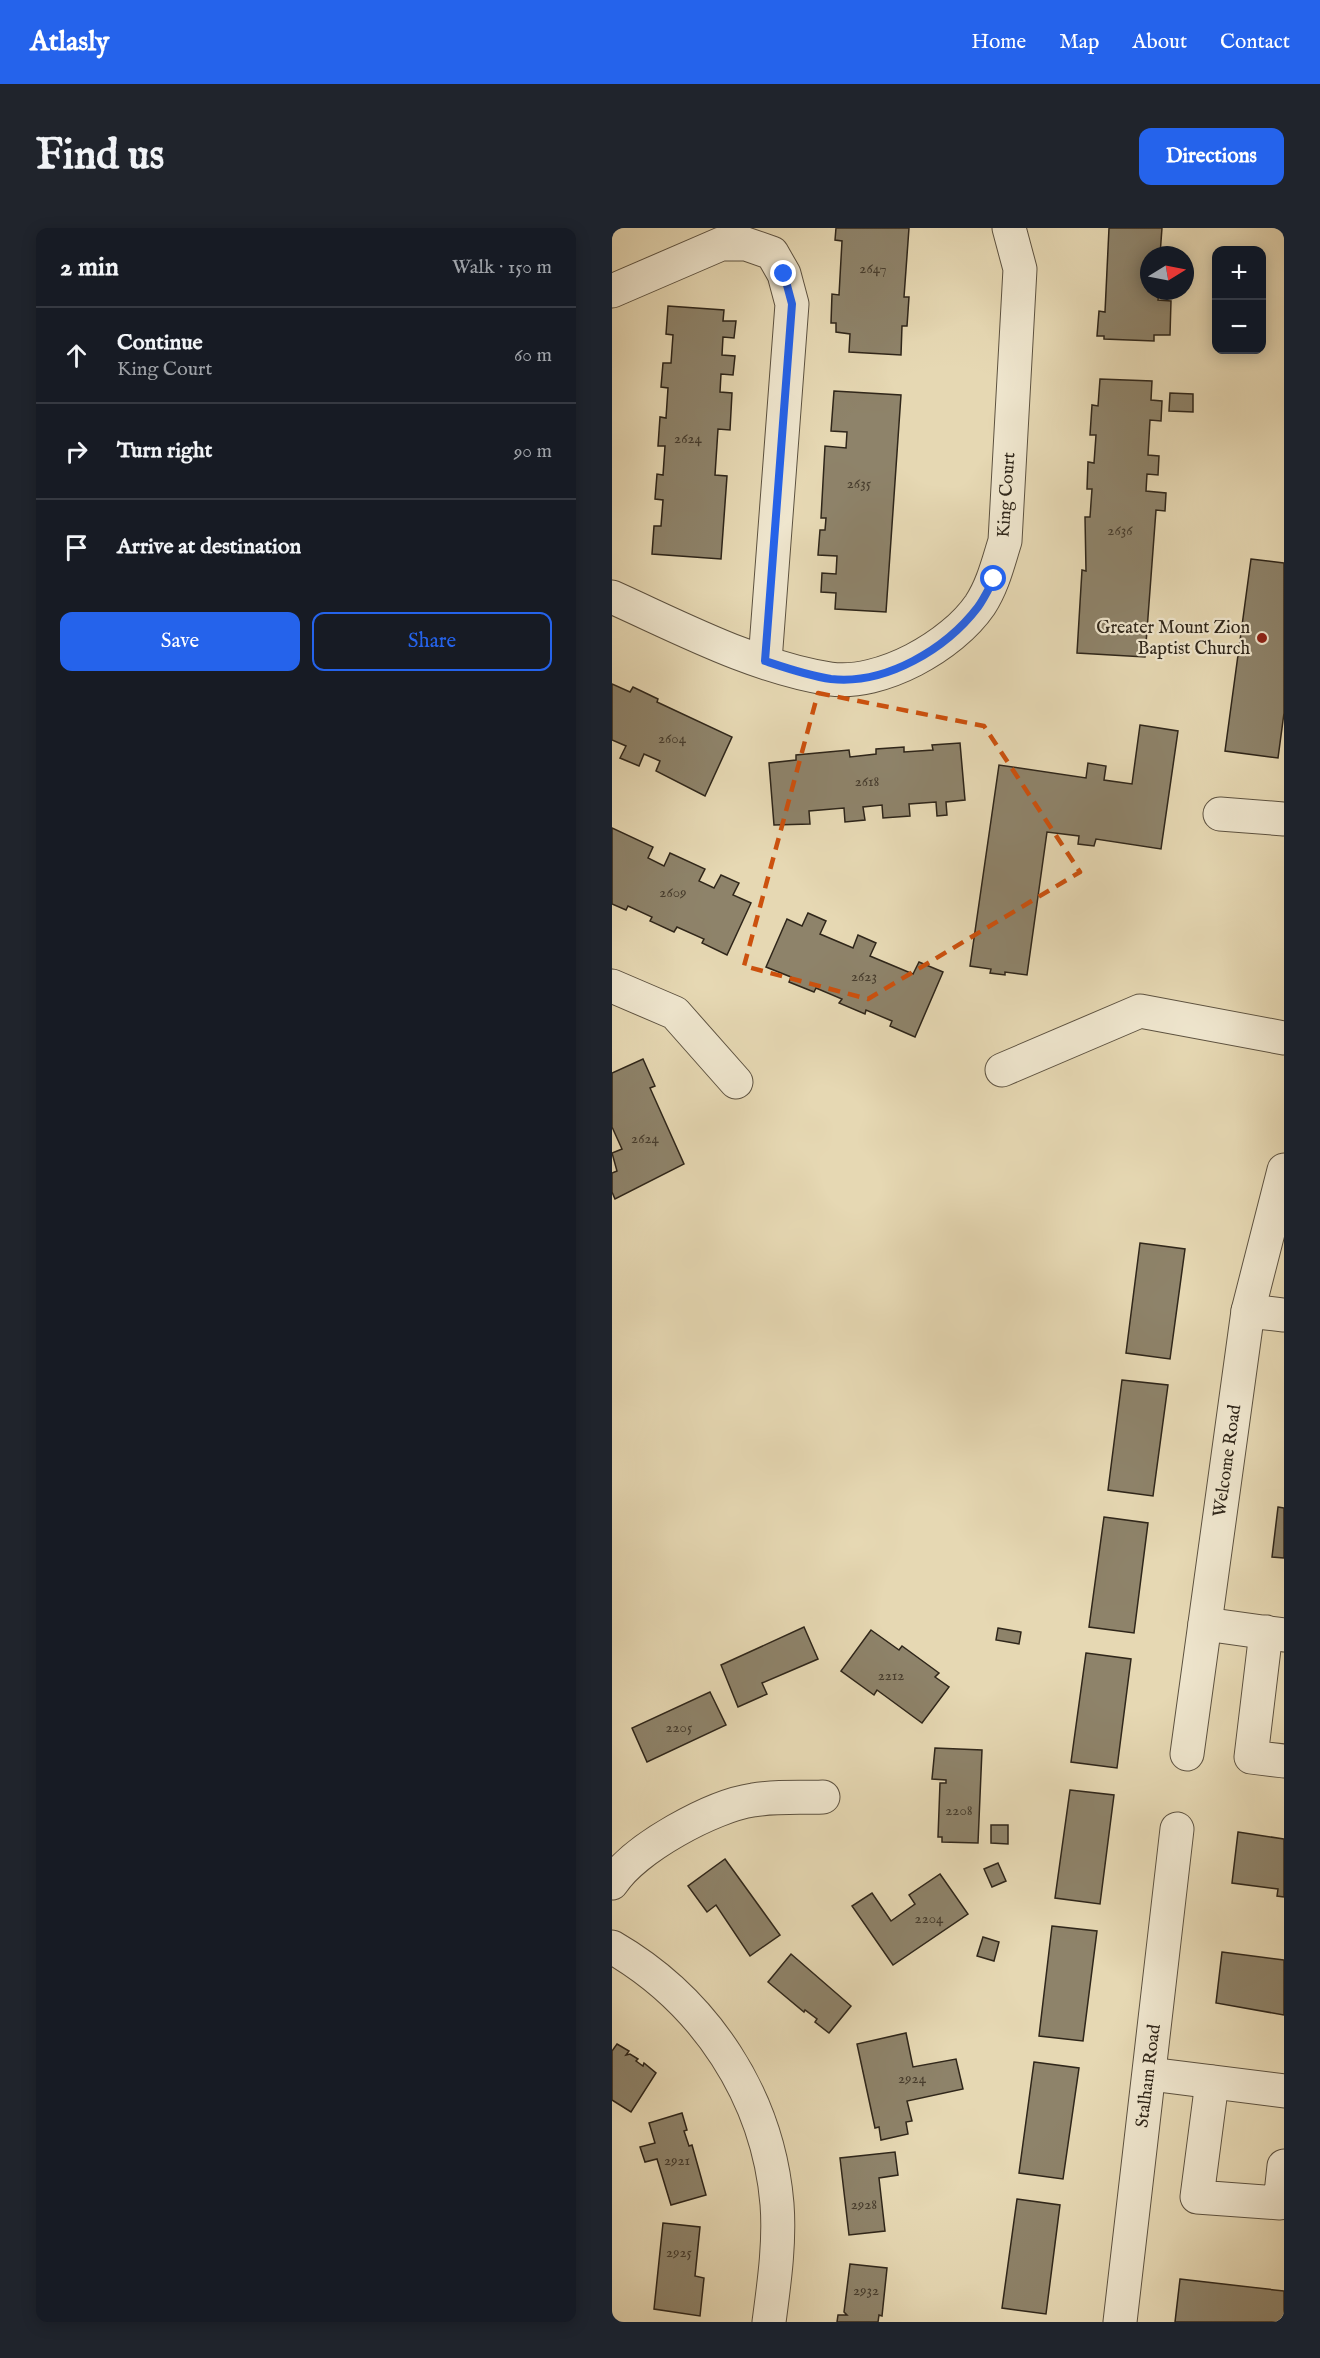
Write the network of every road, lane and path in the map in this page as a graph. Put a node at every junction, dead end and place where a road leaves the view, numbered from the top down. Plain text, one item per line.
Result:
1 (1009, 228) edge
2 (612, 291) edge
3 (612, 597) edge
4 (765, 661) junction
5 (1220, 814) dead end
6 (1284, 819) edge
7 (612, 986) edge
8 (1284, 1038) edge
9 (1002, 1070) dead end
10 (736, 1082) dead end
11 (1284, 1170) edge
12 (1248, 1311) junction
13 (1284, 1315) edge
14 (1205, 1624) junction
15 (1275, 1634) edge
16 (1187, 1754) dead end
17 (1284, 1761) edge
18 (823, 1797) dead end
19 (1177, 1829) dead end
20 (612, 1883) edge
21 (612, 1947) edge
22 (1149, 2074) junction
23 (1212, 2082) junction
24 (1284, 2091) edge
25 (1284, 2166) edge
26 (769, 2322) edge
27 (1120, 2322) edge

1 - 4 street, King Court
2 - 4 street
3 - 4 street, King Court
5 - 6 street
7 - 10 street
8 - 9 street
11 - 12 street, Welcome Road
12 - 13 street
12 - 14 street, Welcome Road
14 - 15 street
14 - 16 street, Welcome Road
15 - 17 street
18 - 20 street
19 - 22 street, Stalham Road
21 - 26 street
22 - 23 street
22 - 27 street, Stalham Road
23 - 24 street
23 - 25 street

